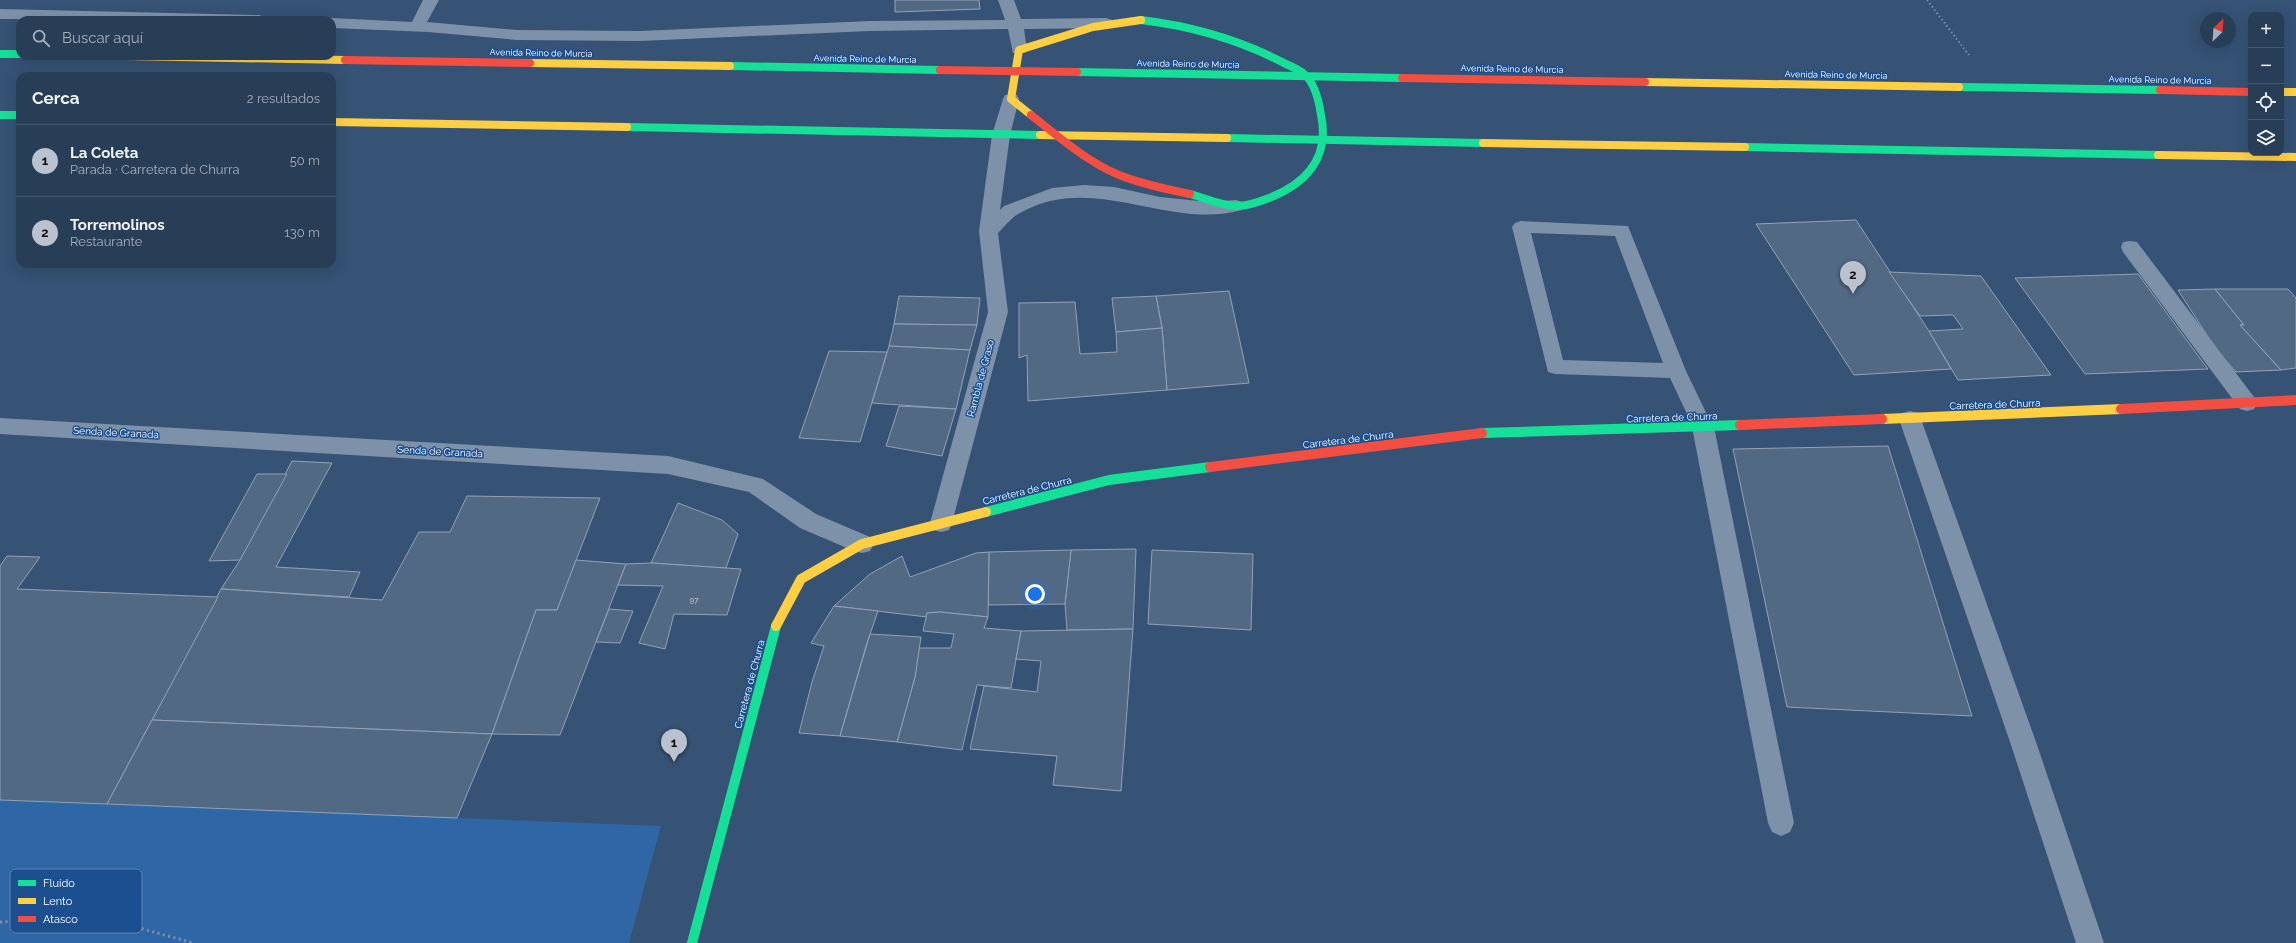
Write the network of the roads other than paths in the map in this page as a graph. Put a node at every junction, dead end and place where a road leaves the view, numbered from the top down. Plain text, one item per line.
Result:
1 (432, 0) edge
2 (1006, 0) edge
3 (0, 14) edge
4 (154, 16) edge
5 (336, 23) edge
6 (1106, 23) junction
7 (1015, 24) junction
8 (417, 27) junction
9 (1019, 50) junction
10 (0, 54) edge
11 (16, 54) edge
12 (336, 60) edge
13 (1015, 71) junction
14 (1306, 76) junction
15 (2248, 92) edge
16 (2284, 92) edge
17 (2296, 92) edge
18 (1011, 98) junction
19 (0, 115) edge
20 (16, 115) edge
21 (336, 122) edge
22 (1001, 135) junction
23 (1056, 135) junction
24 (1324, 140) junction
25 (2296, 157) edge
26 (1236, 206) junction
27 (988, 231) junction
28 (2130, 247) dead end
29 (1676, 371) junction
30 (2296, 400) edge
31 (2247, 403) junction
32 (1910, 419) junction
33 (0, 426) edge
34 (1703, 427) junction
35 (941, 523) junction
36 (862, 544) junction
37 (1781, 822) dead end
38 (692, 943) edge
39 (2090, 943) edge

1 - 8 street
2 - 7 street
3 - 4 street
5 - 8 street
6 - 7 street
6 - 9 main road
6 - 14 main road
7 - 8 street
7 - 9 street
9 - 13 main road
10 - 11 main road
12 - 13 main road, Avenida Reino de Murcia
13 - 14 main road, Avenida Reino de Murcia
13 - 18 main road
14 - 15 main road, Avenida Reino de Murcia
14 - 24 main road
16 - 17 main road
18 - 22 street, Rambla de Graso
18 - 23 main road
19 - 20 main road
21 - 22 main road
22 - 23 main road
22 - 27 street, Rambla de Graso
23 - 24 main road
23 - 26 main road
24 - 25 main road
24 - 26 main road
26 - 27 street
27 - 35 street, Rambla de Graso
28 - 31 street
29 - 29 lane
29 - 34 lane
30 - 31 main road, Carretera de Churra
31 - 32 main road, Carretera de Churra
32 - 34 main road, Carretera de Churra
32 - 39 street
33 - 36 street, Senda de Granada
34 - 35 main road, Carretera de Churra
34 - 37 street
35 - 36 main road, Carretera de Churra
36 - 38 main road, Carretera de Churra

